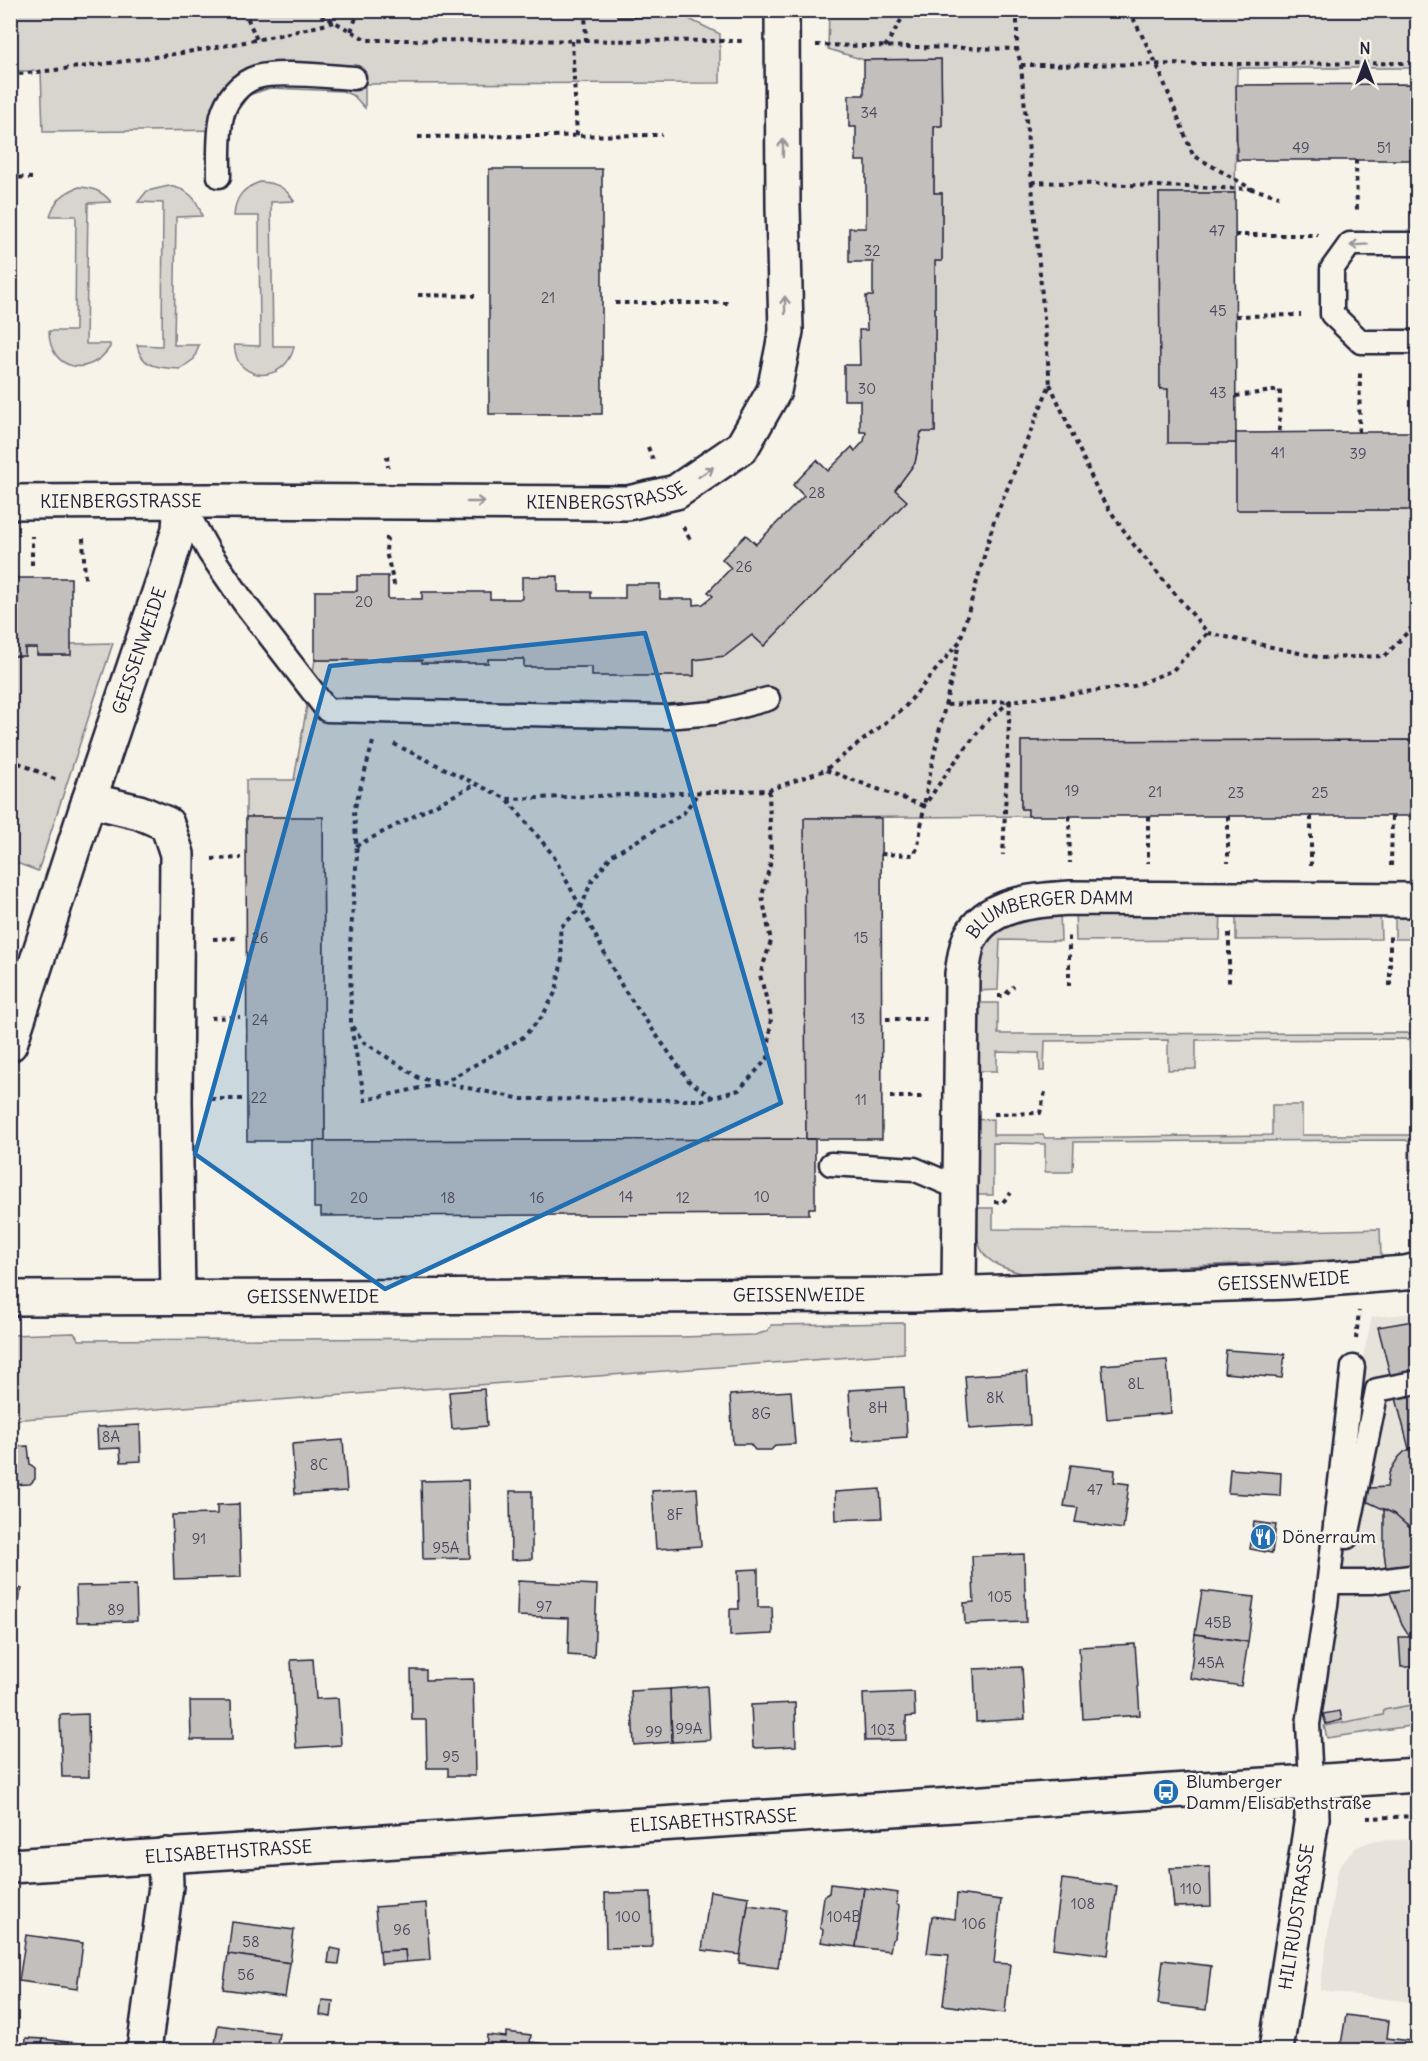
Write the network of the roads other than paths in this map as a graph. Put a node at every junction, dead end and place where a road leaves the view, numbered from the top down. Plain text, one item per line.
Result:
1 (782, 26) edge
2 (354, 78) dead end
3 (219, 176) dead end
4 (1418, 244) edge
5 (1418, 342) edge
6 (181, 501) junction
7 (10, 502) edge
8 (768, 699) dead end
9 (76, 791) junction
10 (1418, 900) edge
11 (10, 1044) edge
12 (831, 1164) dead end
13 (960, 1164) junction
14 (1418, 1270) edge
15 (959, 1294) junction
16 (178, 1297) junction
17 (10, 1298) edge
18 (1353, 1367) dead end
19 (1418, 1382) edge
20 (1418, 1576) edge
21 (1337, 1582) junction
22 (1326, 1605) junction
23 (1418, 1775) edge
24 (1311, 1782) junction
25 (165, 1856) junction
26 (10, 1866) edge
27 (144, 2050) edge
28 (1276, 2050) edge

6 -> 1 street, KIENBERGSTRASSE
2 - 3 lane
4 -> 5 lane
6 - 7 street, KIENBERGSTRASSE
6 - 8 lane
6 - 9 street, GEISSENWEIDE
9 - 11 street, GEISSENWEIDE
9 - 16 street
10 - 13 street, BLUMBERGER DAMM
12 - 13 lane
13 - 15 street, BLUMBERGER DAMM
14 - 15 street, GEISSENWEIDE
15 - 16 street, GEISSENWEIDE
16 - 17 street, GEISSENWEIDE
18 - 22 lane
19 - 21 lane
20 - 21 lane
21 - 22 lane
22 - 24 lane
23 - 24 street, ELISABETHSTRASSE
24 - 25 street, ELISABETHSTRASSE
24 - 28 street, HILTRUDSTRASSE
25 - 26 street, ELISABETHSTRASSE
25 - 27 street

